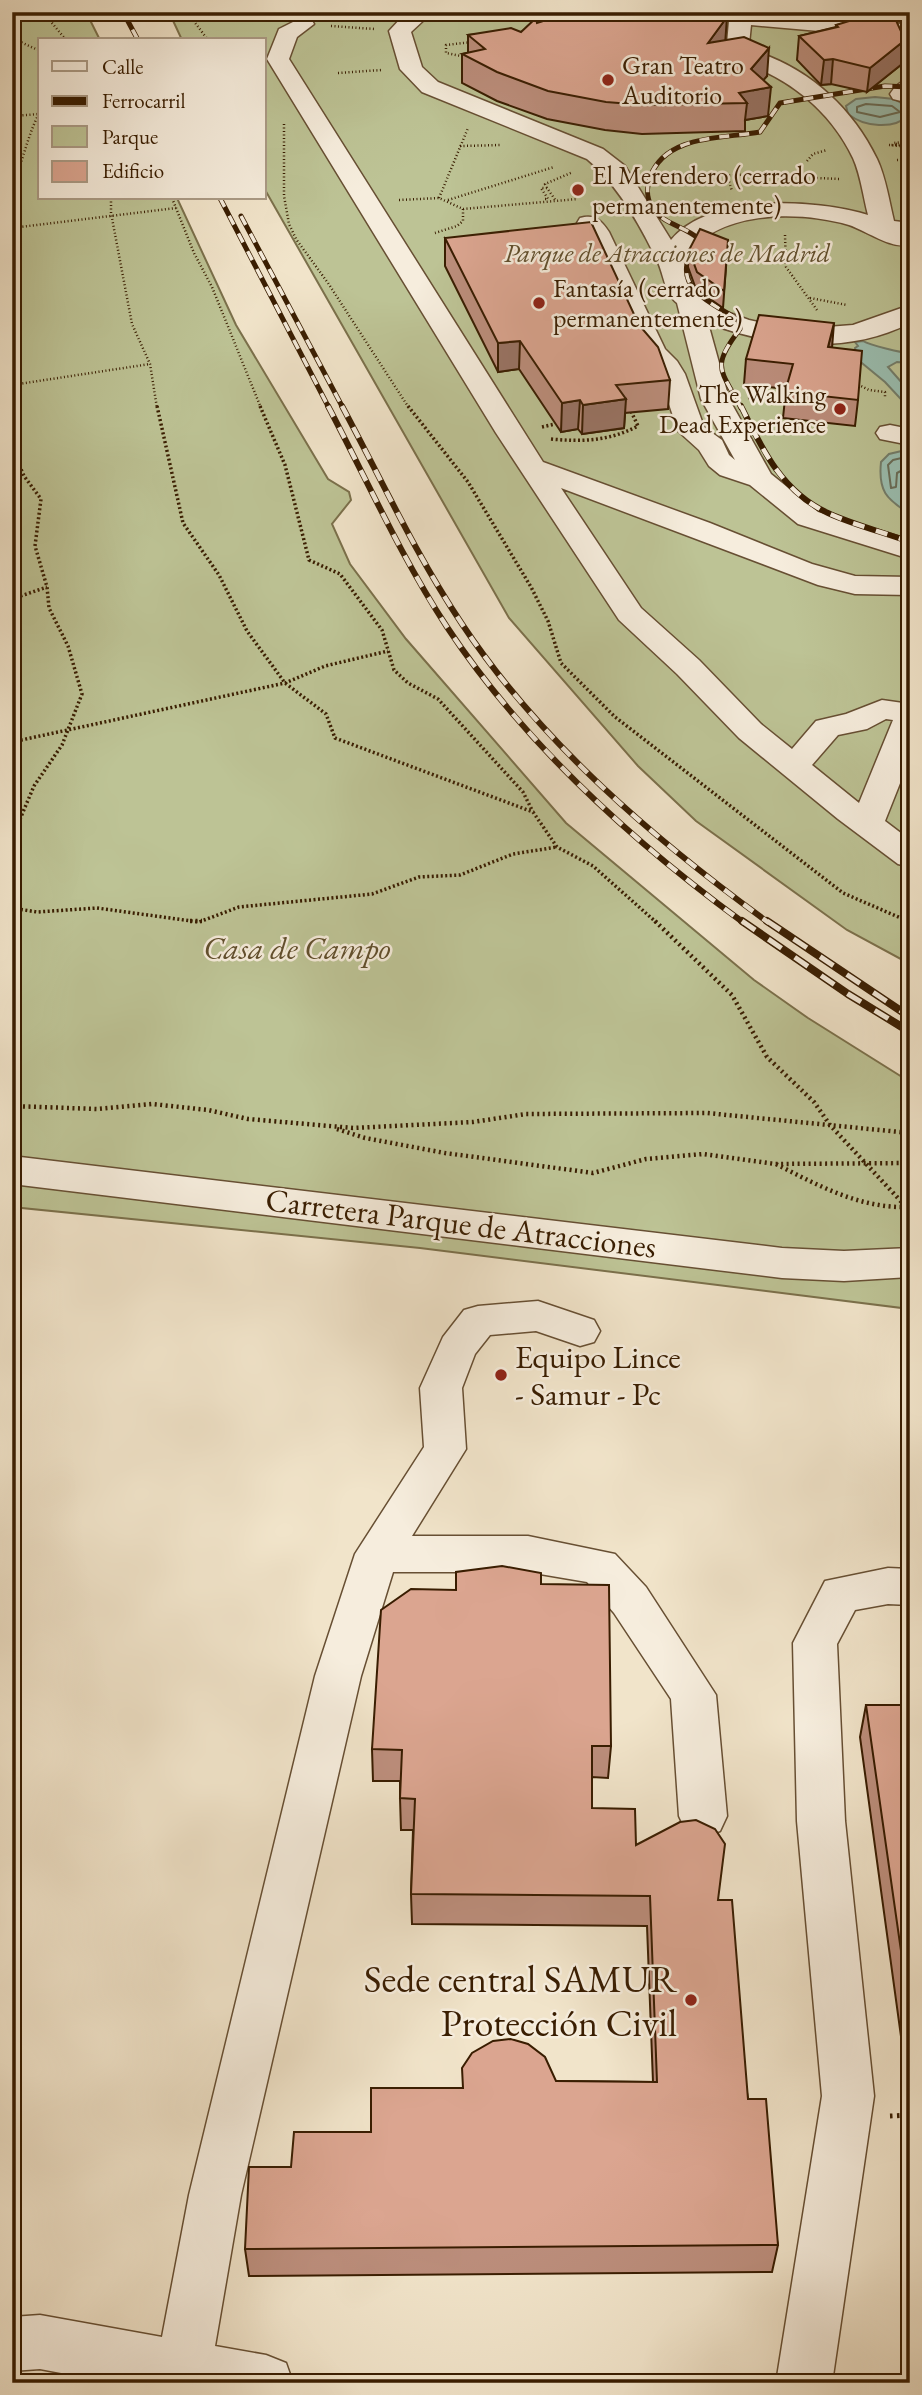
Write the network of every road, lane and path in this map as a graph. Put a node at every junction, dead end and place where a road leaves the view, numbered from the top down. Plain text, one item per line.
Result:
1 (43, 12) edge
2 (187, 12) edge
3 (422, 12) edge
4 (628, 12) edge
5 (715, 12) edge
6 (741, 15) junction
7 (406, 22) edge
8 (303, 24) joint
9 (910, 32) edge
10 (12, 38) edge
11 (64, 38) edge
12 (206, 38) edge
13 (473, 42) edge
14 (38, 50) edge
15 (713, 50) edge
16 (741, 50) junction
17 (470, 58) edge
18 (411, 67) junction
19 (338, 74) dead end
20 (477, 106) junction
21 (38, 113) edge
22 (12, 116) edge
23 (38, 116) edge
24 (284, 117) dead end
25 (910, 144) edge
26 (513, 145) dead end
27 (460, 146) junction
28 (601, 146) junction
29 (774, 173) dead end
30 (12, 184) edge
31 (439, 198) junction
32 (111, 200) edge
33 (173, 200) edge
34 (448, 200) junction
35 (540, 202) junction
36 (368, 204) junction
37 (642, 204) junction
38 (176, 208) junction
39 (463, 209) junction
40 (785, 210) junction
41 (112, 216) junction
42 (589, 223) edge
43 (12, 228) edge
44 (883, 228) junction
45 (910, 230) edge
46 (435, 233) dead end
47 (910, 243) edge
48 (670, 260) junction
49 (689, 302) junction
50 (910, 313) edge
51 (814, 336) junction
52 (150, 364) junction
53 (845, 382) edge
54 (12, 385) edge
55 (884, 397) dead end
56 (628, 405) edge
57 (512, 435) junction
58 (12, 449) edge
59 (534, 468) junction
60 (760, 479) junction
61 (808, 518) junction
62 (902, 539) edge
63 (848, 583) junction
64 (910, 586) edge
65 (47, 587) junction
66 (12, 600) edge
67 (388, 651) junction
68 (285, 682) junction
69 (910, 716) edge
70 (67, 730) junction
71 (12, 741) edge
72 (793, 767) junction
73 (533, 811) junction
74 (867, 824) junction
75 (12, 838) edge
76 (557, 847) junction
77 (910, 856) edge
78 (12, 908) edge
79 (910, 922) edge
80 (12, 1106) edge
81 (830, 1125) junction
82 (328, 1127) junction
83 (910, 1133) edge
84 (867, 1163) junction
85 (910, 1163) edge
86 (775, 1164) junction
87 (12, 1170) edge
88 (908, 1208) edge
89 (910, 1262) edge
90 (580, 1331) dead end
91 (377, 1554) junction
92 (910, 1587) edge
93 (703, 1816) dead end
94 (12, 2344) edge
95 (183, 2369) junction
96 (266, 2383) edge
97 (804, 2383) edge

1 - 11 path
2 - 12 path
3 - 4 street
5 - 6 street
6 - 9 street
6 - 16 street
7 - 8 path
7 - 18 street
8 - 36 street
10 - 14 path
13 - 17 path
15 - 16 street
16 - 44 street
18 - 19 path
18 - 20 street
20 - 27 path
20 - 28 street
21 - 22 path
23 - 30 path
24 - 79 path
25 - 25 path
26 - 27 path
27 - 31 path
28 - 34 path
28 - 37 street
29 - 37 path
31 - 34 path
31 - 36 path
32 - 41 path
33 - 38 path
34 - 39 path
35 - 35 path
35 - 39 path
36 - 57 street
37 - 48 street
38 - 41 path
38 - 67 path
39 - 46 path
40 - 44 street
40 - 48 street
40 - 51 path
41 - 43 path
41 - 52 path
42 - 60 street
44 - 45 street
44 - 47 street
48 - 49 street
49 - 51 street
49 - 60 street
50 - 51 street
52 - 54 path
52 - 68 path
53 - 55 path
56 - 57 path
57 - 59 street
58 - 65 path
59 - 63 street
59 - 72 street
60 - 61 street
61 - 62 street
61 - 63 street
63 - 64 street
65 - 66 path
65 - 70 path
67 - 68 path
67 - 73 path
68 - 70 path
68 - 73 path
69 - 72 street
69 - 74 street
70 - 71 path
70 - 75 path
72 - 74 street
73 - 76 path
74 - 77 street
76 - 78 path
76 - 81 path
80 - 82 path
81 - 82 path
81 - 83 path
81 - 84 path
82 - 86 path
84 - 85 path
84 - 86 path
84 - 88 path
86 - 88 path
87 - 89 street, Carretera Parque de Atracciones
90 - 91 street
91 - 93 street
91 - 95 street
92 - 97 street
94 - 95 street
95 - 96 street

